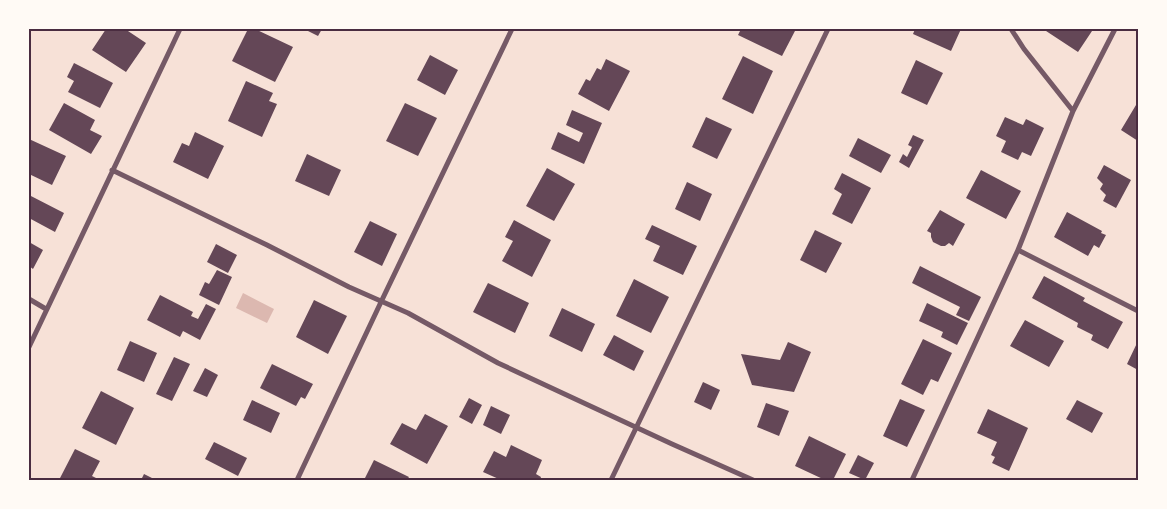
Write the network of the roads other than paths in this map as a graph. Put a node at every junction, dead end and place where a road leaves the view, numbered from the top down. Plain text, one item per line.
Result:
1 (180, 29) edge
2 (512, 29) edge
3 (828, 29) edge
4 (1011, 29) edge
5 (1115, 29) edge
6 (1073, 110) junction
7 (112, 170) junction
8 (1018, 250) junction
9 (29, 299) edge
10 (381, 302) junction
11 (46, 309) junction
12 (1138, 312) edge
13 (29, 347) edge
14 (637, 428) junction
15 (297, 480) edge
16 (611, 480) edge
17 (753, 480) edge
18 (912, 480) edge

1 - 7 street
2 - 10 street
3 - 14 street
4 - 6 street
5 - 6 street
6 - 8 street
7 - 10 street
7 - 11 street
8 - 12 street
8 - 18 street
9 - 11 street
10 - 14 street
10 - 15 street
11 - 13 street
14 - 16 street
14 - 17 street

